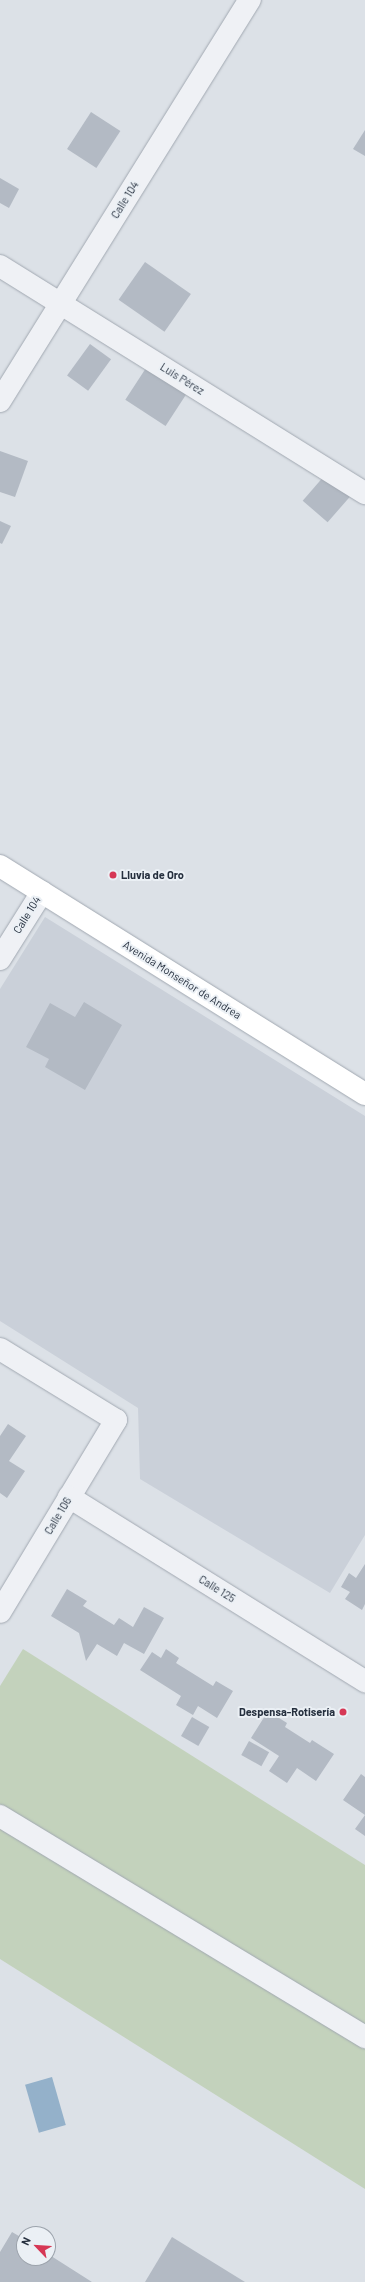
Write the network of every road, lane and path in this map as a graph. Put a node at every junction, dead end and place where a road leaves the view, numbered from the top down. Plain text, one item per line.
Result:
1 (250, 0) edge
2 (0, 266) edge
3 (61, 304) junction
4 (0, 401) edge
5 (365, 493) edge
6 (0, 866) edge
7 (42, 892) junction
8 (0, 959) edge
9 (365, 1094) edge
10 (0, 1349) edge
11 (69, 1497) junction
12 (0, 1612) edge
13 (365, 1681) edge
14 (0, 1816) edge
15 (365, 2036) edge

1 - 3 street, Calle 104
2 - 3 street, Luis Pérez
3 - 4 street, Calle 104
3 - 5 street, Luis Pérez
6 - 7 main road, Avenida Monseñor de Andrea
7 - 8 street, Calle 104
7 - 9 main road, Avenida Monseñor de Andrea
10 - 11 street, Calle 106
11 - 12 street, Calle 106
11 - 13 street, Calle 125
14 - 15 street

